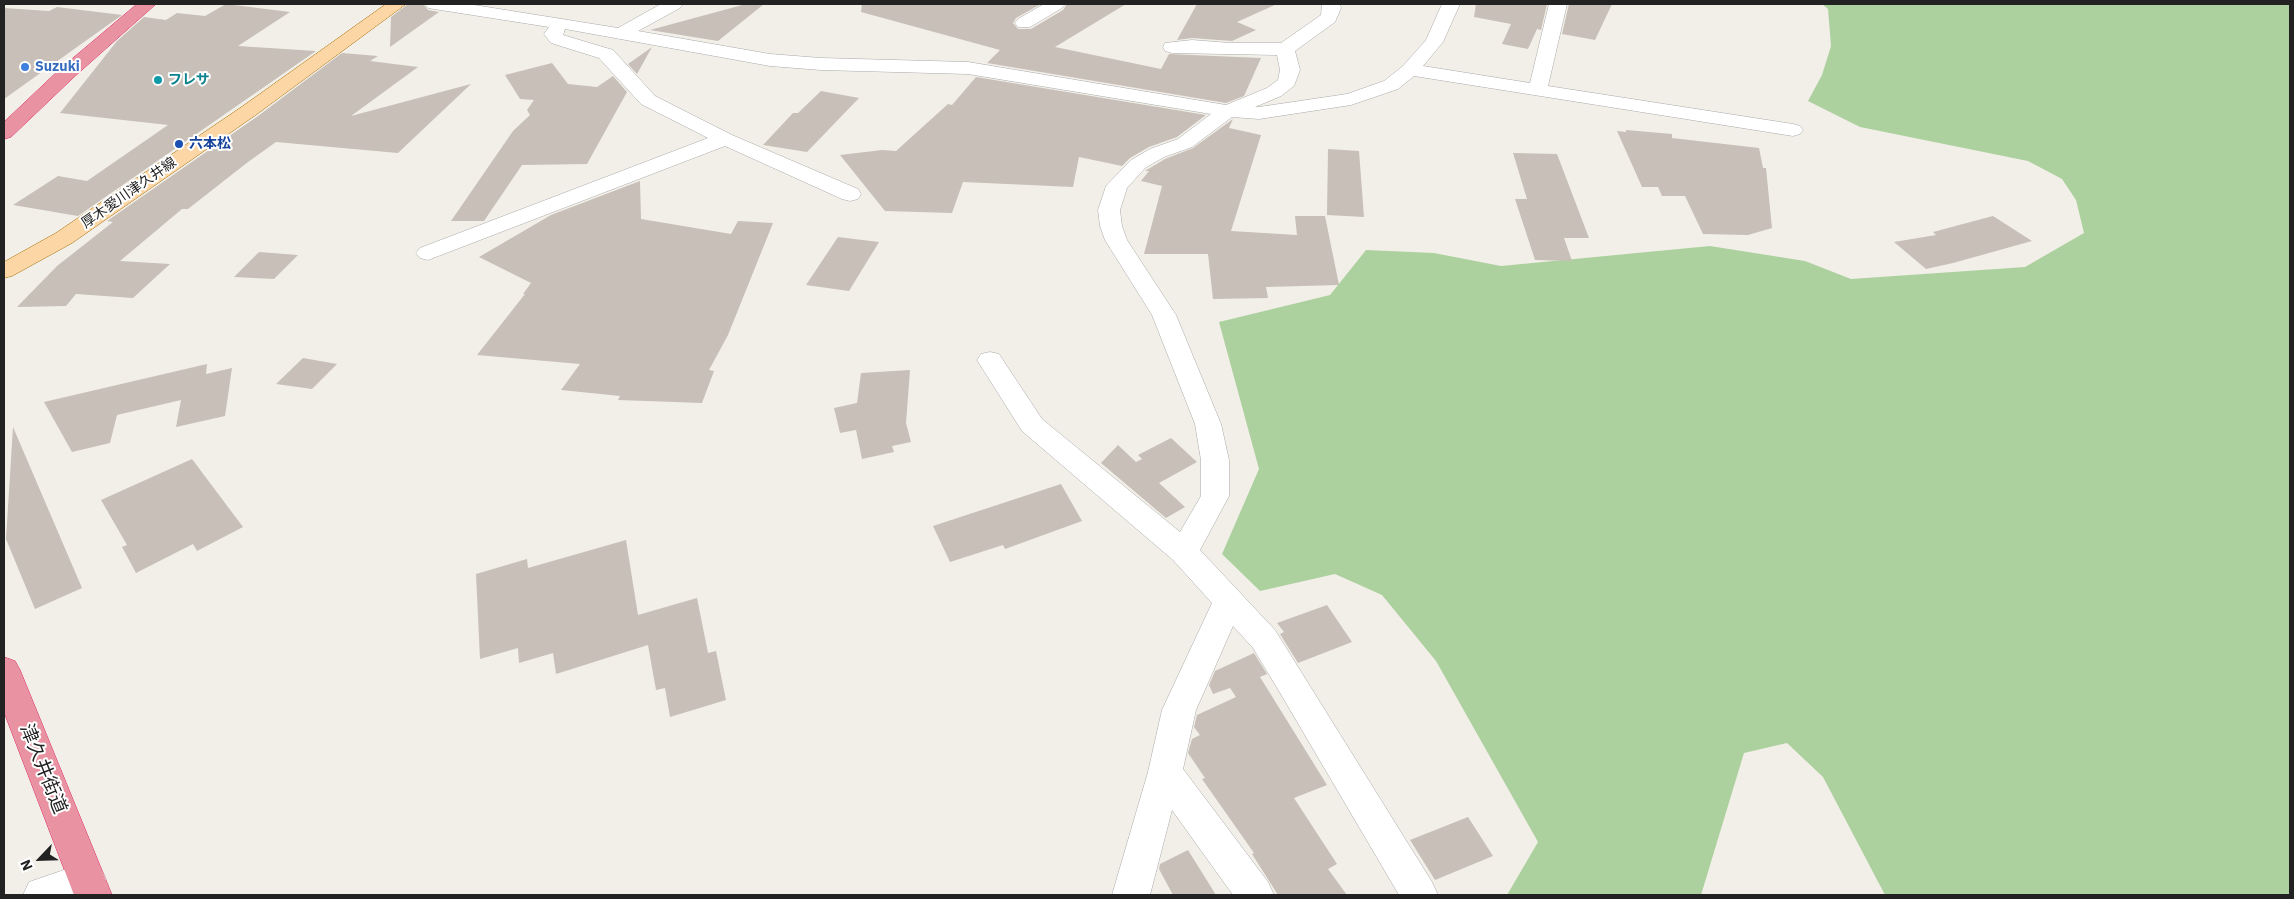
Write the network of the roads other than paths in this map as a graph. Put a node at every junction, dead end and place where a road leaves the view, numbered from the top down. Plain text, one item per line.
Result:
1 (147, 4) edge
2 (396, 4) edge
3 (434, 4) edge
4 (674, 4) edge
5 (1056, 4) edge
6 (1331, 4) edge
7 (1451, 4) edge
8 (1558, 4) edge
9 (561, 23) junction
10 (1024, 23) dead end
11 (620, 34) junction
12 (1172, 47) dead end
13 (1285, 49) junction
14 (1410, 70) junction
15 (1538, 89) junction
16 (1228, 111) junction
17 (1793, 130) dead end
18 (4, 133) edge
19 (725, 139) junction
20 (850, 194) dead end
21 (428, 253) dead end
22 (4, 271) edge
23 (990, 360) dead end
24 (1184, 552) junction
25 (1229, 600) junction
26 (4, 670) edge
27 (1165, 772) junction
28 (90, 887) edge
29 (42, 895) edge
30 (1131, 895) edge
31 (1255, 895) edge
32 (1419, 895) edge

1 - 18 highway
2 - 22 main road, 厚木愛川津久井線
3 - 9 street
4 - 11 street
5 - 10 street
6 - 13 street
7 - 14 street
8 - 15 street
9 - 11 street
9 - 19 street
11 - 16 street
12 - 13 street
13 - 16 street
14 - 15 street
14 - 16 street
15 - 17 street
16 - 24 street
19 - 20 street
19 - 21 street
23 - 24 street
24 - 25 street
25 - 27 street
25 - 32 street
26 - 28 highway, 津久井街道
27 - 30 street
27 - 31 street
28 - 29 street

